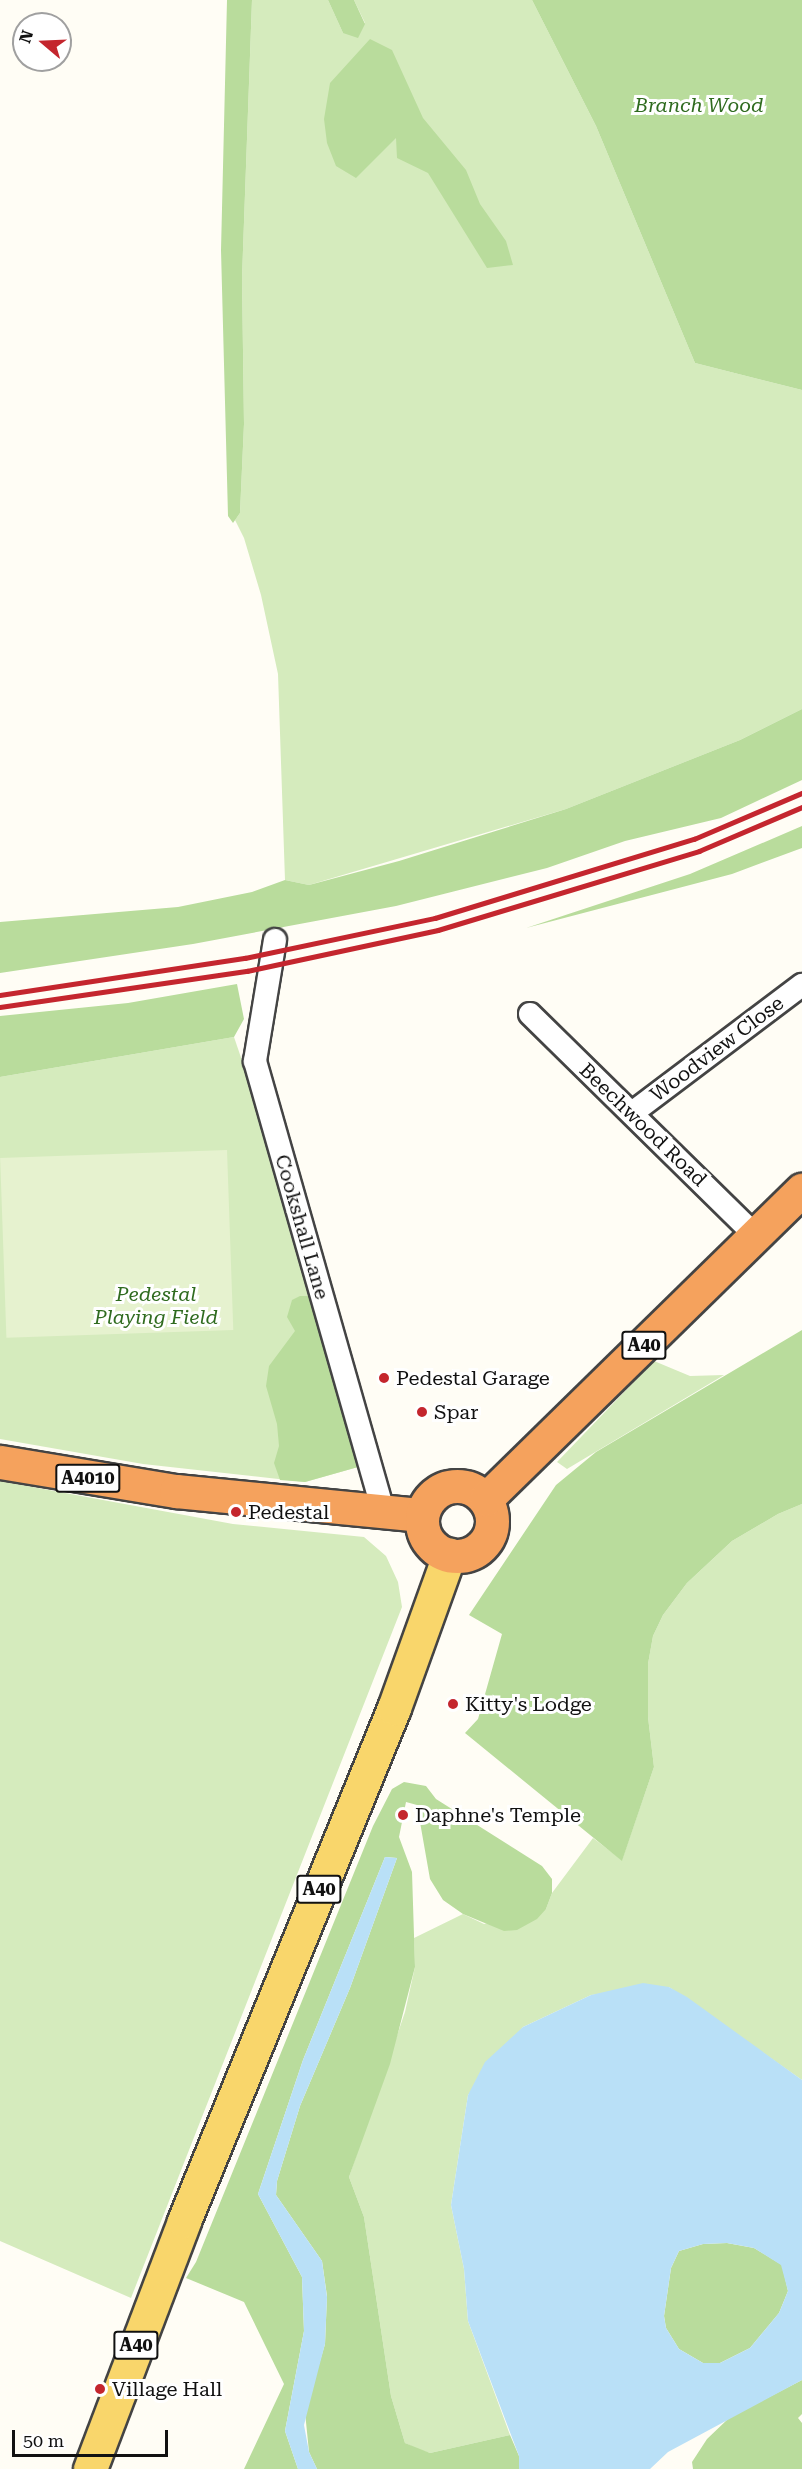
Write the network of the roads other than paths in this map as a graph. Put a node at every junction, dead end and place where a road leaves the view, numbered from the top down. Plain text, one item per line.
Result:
1 (275, 940) dead end
2 (802, 985) edge
3 (530, 1014) dead end
4 (632, 1113) junction
5 (802, 1190) edge
6 (756, 1236) junction
7 (0, 1462) edge
8 (486, 1499) junction
9 (383, 1510) junction
10 (422, 1515) junction
11 (449, 1556) junction
12 (90, 2469) edge

1 - 9 street, Cookshall Lane
2 - 4 street, Woodview Close
3 - 4 street, Beechwood Road
4 - 6 street, Beechwood Road
5 - 6 highway, A40
6 - 8 highway, A40
7 - 9 highway, A4010
8 - 10 highway
8 - 11 highway
9 - 10 highway, A4010
10 - 11 highway
11 - 12 main road, A40

